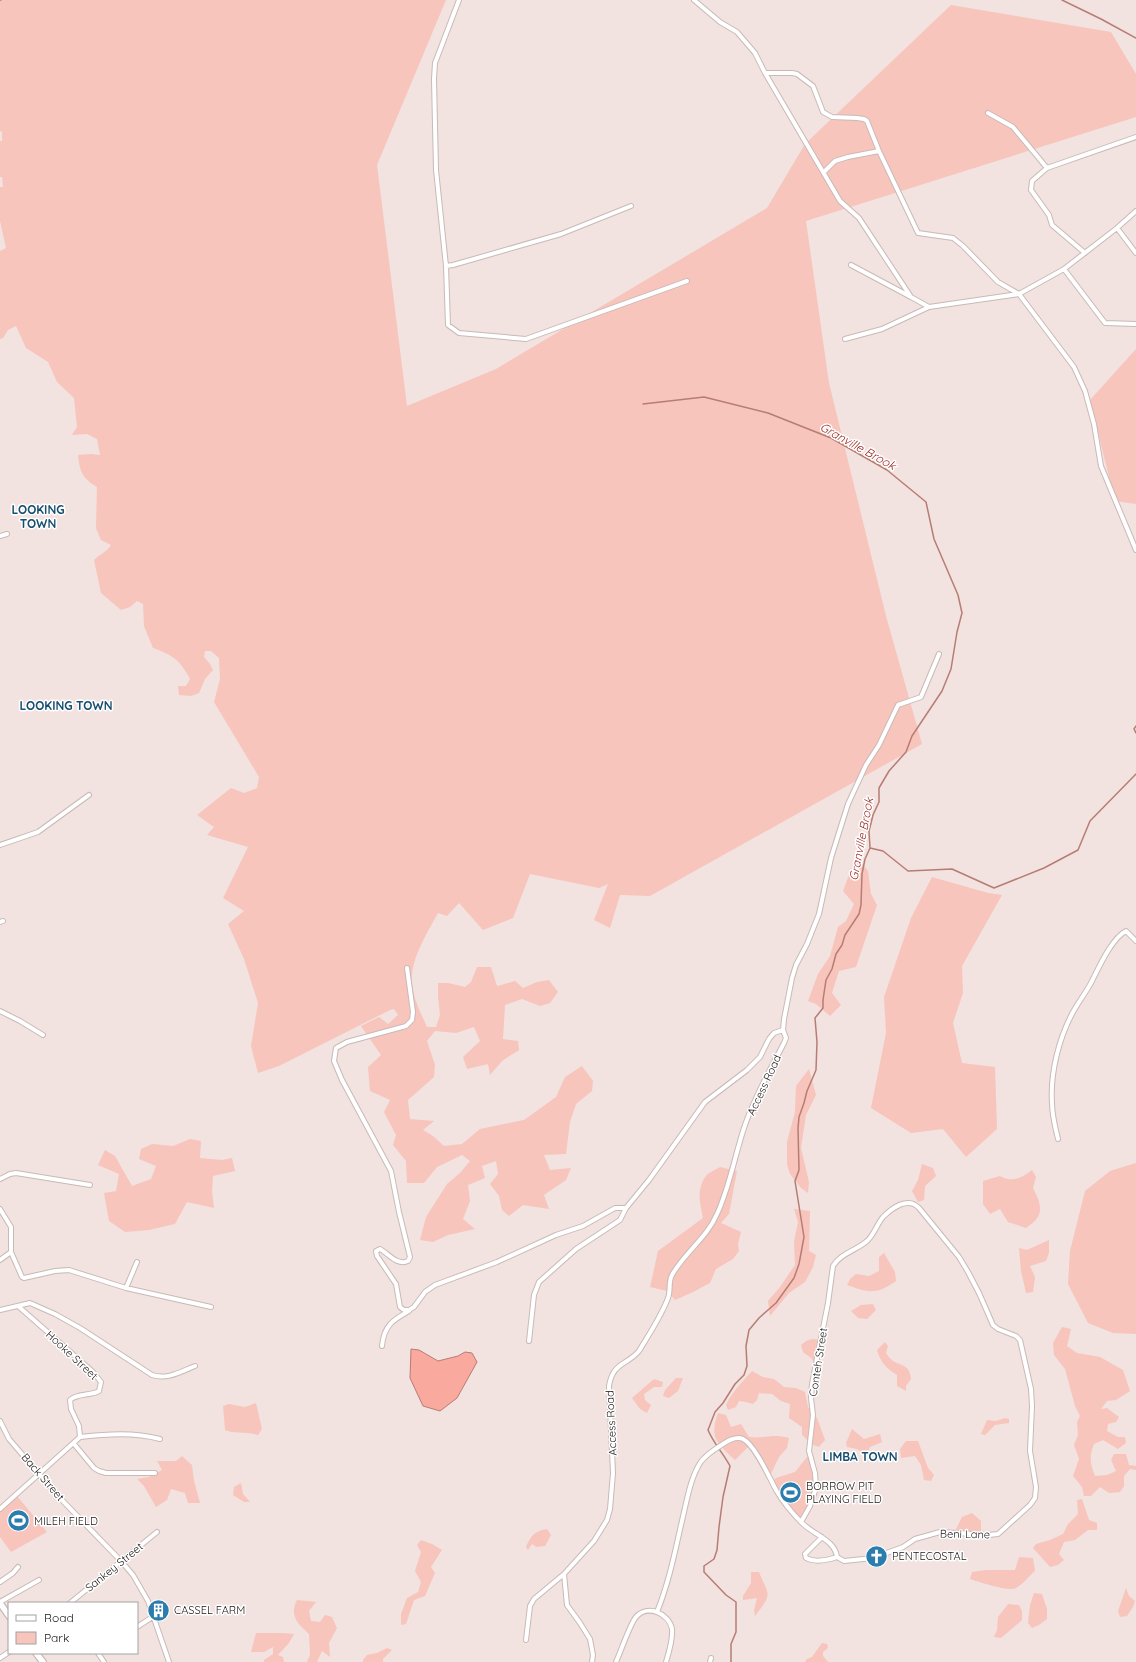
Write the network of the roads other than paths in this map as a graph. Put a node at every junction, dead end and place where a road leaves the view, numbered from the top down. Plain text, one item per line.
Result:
1 (459, 0) edge
2 (694, 0) edge
3 (765, 73) junction
4 (988, 113) dead end
5 (1136, 137) edge
6 (879, 151) junction
7 (1047, 168) junction
8 (824, 172) junction
9 (631, 206) dead end
10 (1136, 211) edge
11 (1117, 228) junction
12 (1085, 253) junction
13 (1136, 253) edge
14 (851, 265) dead end
15 (446, 266) junction
16 (1064, 269) junction
17 (687, 281) dead end
18 (1019, 294) junction
19 (911, 297) junction
20 (929, 307) junction
21 (1136, 324) edge
22 (845, 339) dead end
23 (7, 534) dead end
24 (0, 536) edge
25 (1136, 550) edge
26 (940, 654) dead end
27 (89, 795) dead end
28 (0, 845) edge
29 (1136, 941) edge
30 (407, 968) dead end
31 (0, 1011) edge
32 (783, 1030) junction
33 (43, 1035) dead end
34 (1058, 1139) dead end
35 (0, 1179) edge
36 (90, 1185) dead end
37 (626, 1208) junction
38 (0, 1209) edge
39 (868, 1240) joint
40 (11, 1252) junction
41 (0, 1260) edge
42 (137, 1262) dead end
43 (126, 1288) junction
44 (18, 1306) junction
45 (210, 1307) dead end
46 (0, 1310) edge
47 (410, 1310) junction
48 (529, 1341) dead end
49 (382, 1346) dead end
50 (195, 1366) dead end
51 (0, 1421) edge
52 (80, 1437) junction
53 (160, 1439) dead end
54 (74, 1444) junction
55 (39, 1473) junction
56 (155, 1473) dead end
57 (0, 1509) edge
58 (801, 1522) junction
59 (157, 1532) dead end
60 (822, 1537) junction
61 (837, 1557) junction
62 (121, 1560) junction
63 (18, 1567) dead end
64 (564, 1574) junction
65 (39, 1580) dead end
66 (0, 1582) edge
67 (71, 1602) edge
68 (0, 1603) edge
69 (657, 1612) junction
70 (8, 1615) edge
71 (154, 1616) junction
72 (138, 1626) edge
73 (526, 1640) dead end
74 (37, 1654) edge
75 (0, 1658) edge
76 (4, 1662) edge
77 (43, 1662) edge
78 (169, 1662) edge
79 (592, 1662) edge
80 (616, 1662) edge
81 (666, 1662) edge

1 - 15 street
2 - 3 street
3 - 6 street
3 - 8 street
4 - 7 street
5 - 7 street
6 - 8 street
6 - 18 street
7 - 12 street
8 - 19 street
9 - 15 street
10 - 11 street
11 - 12 street
11 - 13 street
12 - 16 street
14 - 19 street
15 - 17 street
16 - 18 street
16 - 21 street
18 - 20 street
18 - 25 street
19 - 20 street
20 - 22 street
23 - 24 street
26 - 32 street
27 - 28 street
29 - 34 street
30 - 47 street
31 - 33 street
32 - 37 street, Access Road
32 - 64 street, Access Road
35 - 36 street
37 - 47 street
37 - 48 street, Access Road
38 - 40 street
39 - 58 street, Conteh Street
39 - 61 street, Beni Lane
40 - 41 street
40 - 43 street
42 - 43 street
43 - 45 street
44 - 46 street
44 - 50 street, Hooke Street
44 - 52 street, Hooke Street
47 - 49 street
51 - 55 street, Back Street
52 - 53 street
52 - 54 street
54 - 55 street
54 - 56 street
55 - 57 street
55 - 62 street, Back Street
58 - 60 street
58 - 69 street
59 - 62 street, Sankey Street
60 - 61 street
60 - 61 street, Beni Lane
62 - 67 street, Sankey Street
62 - 71 street, Back Street
63 - 66 street
64 - 73 street, Access Road
64 - 79 street
65 - 68 street
68 - 70 street
69 - 80 street
69 - 81 street
71 - 72 street
71 - 78 street, Back Street
74 - 77 street
75 - 76 street

